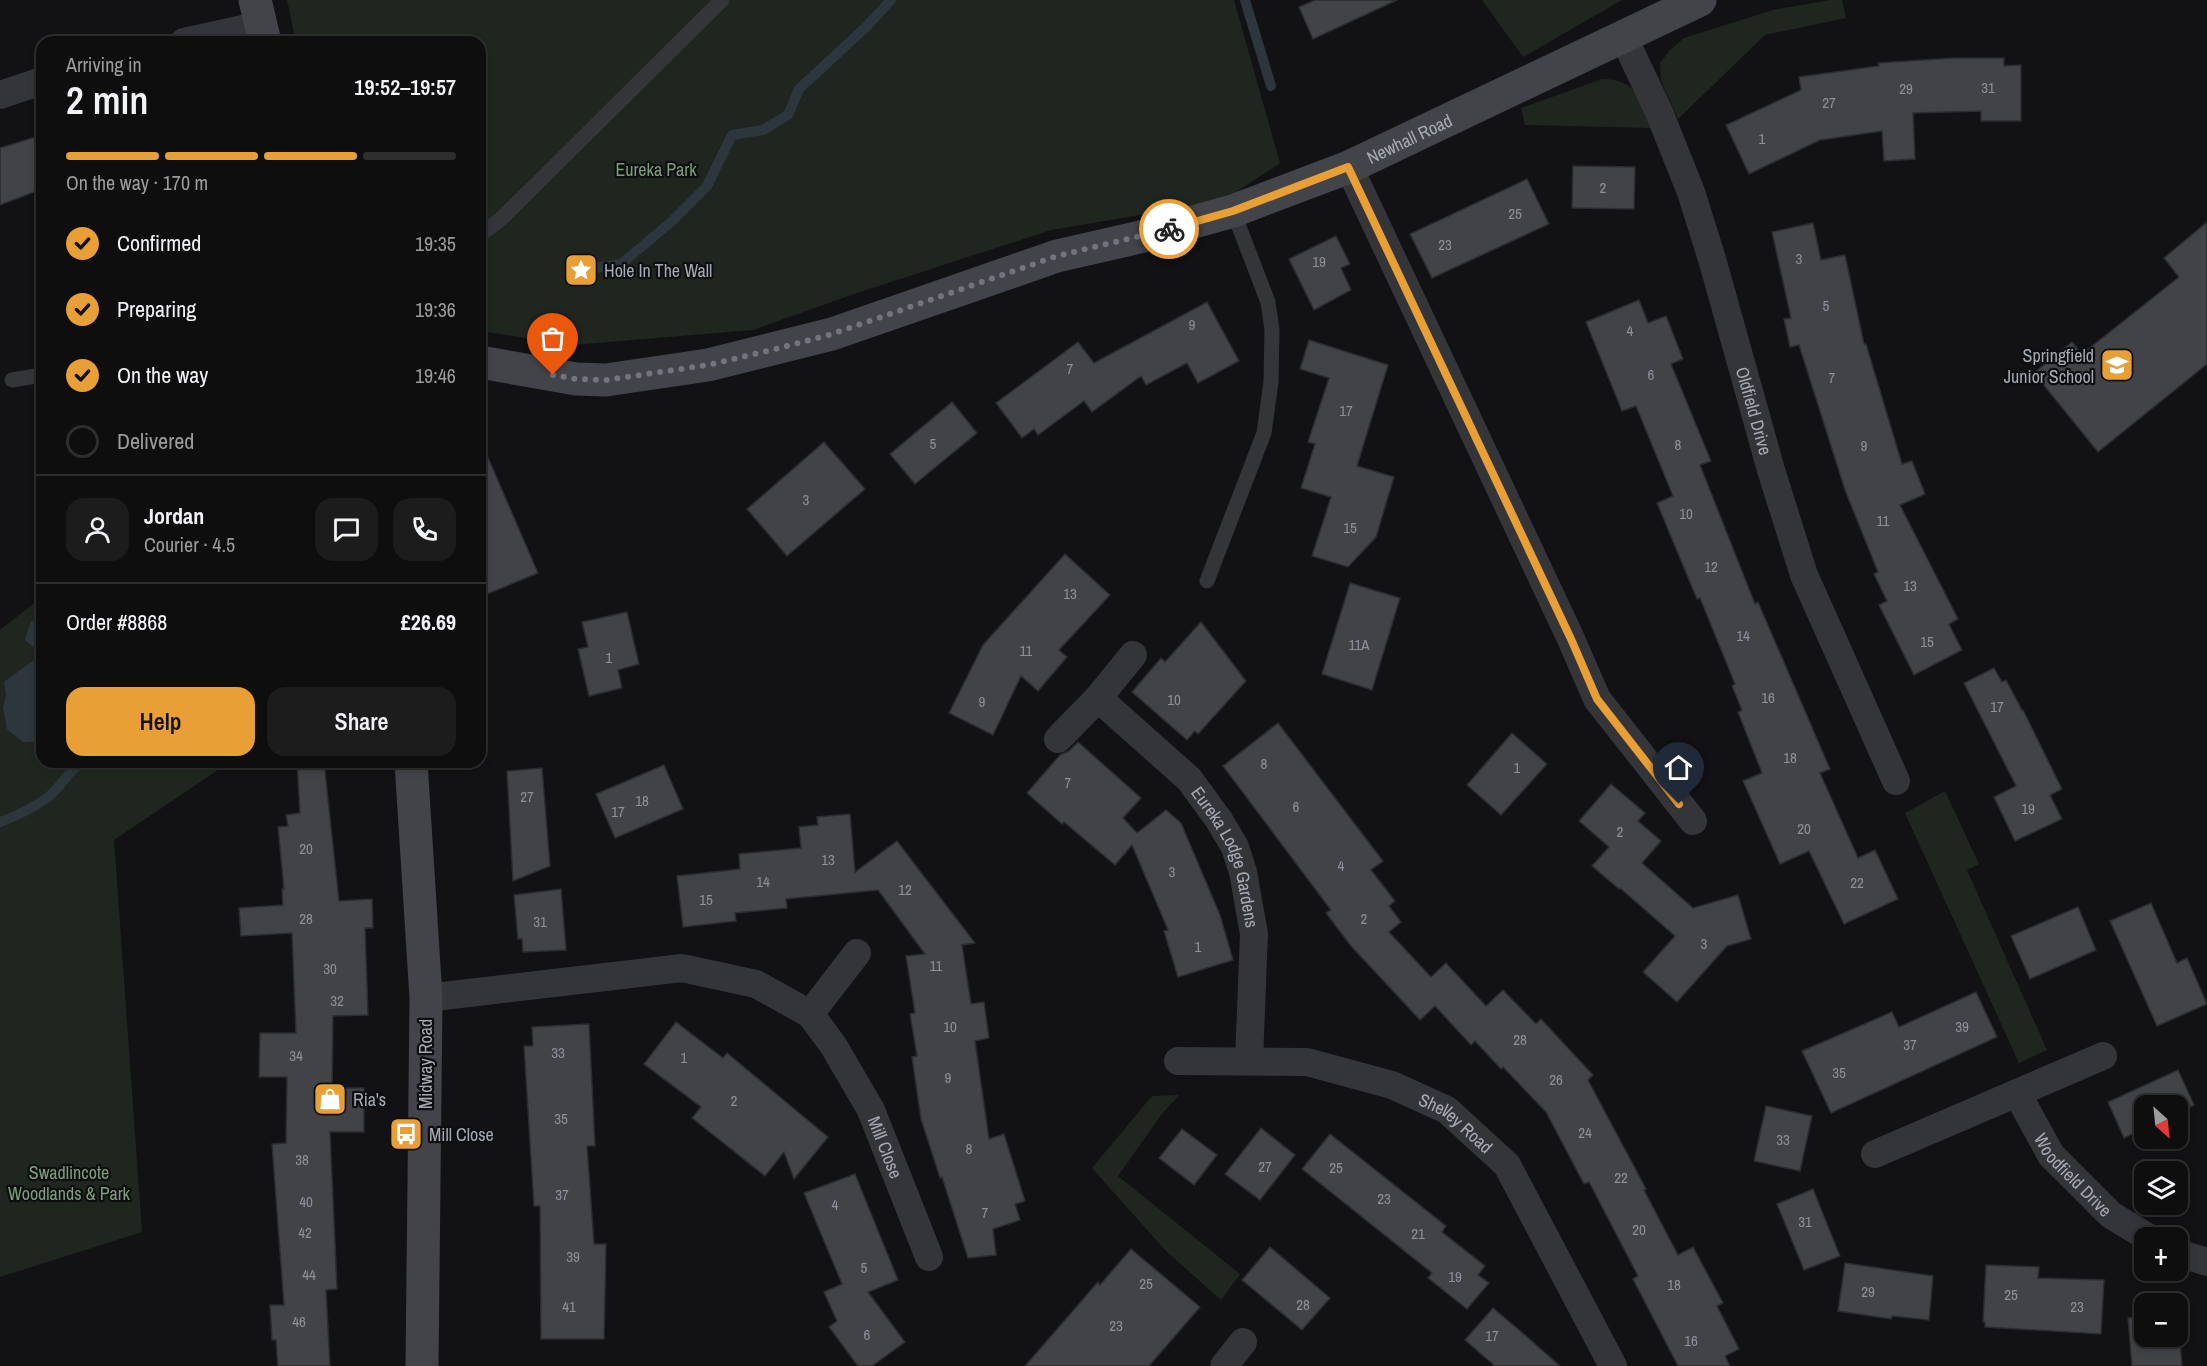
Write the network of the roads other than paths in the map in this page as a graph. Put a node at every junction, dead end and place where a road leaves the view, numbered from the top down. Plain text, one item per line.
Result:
1 (722, 0) edge
2 (1700, 0) edge
3 (260, 22) edge
4 (207, 36) edge
5 (1623, 36) junction
6 (36, 83) edge
7 (0, 95) edge
8 (1348, 167) junction
9 (1233, 211) junction
10 (486, 230) edge
11 (486, 363) edge
12 (36, 376) edge
13 (12, 380) dead end
14 (1207, 580) dead end
15 (1133, 655) dead end
16 (1098, 698) junction
17 (1058, 739) dead end
18 (411, 768) edge
19 (1896, 781) dead end
20 (1693, 821) dead end
21 (857, 953) dead end
22 (426, 998) junction
23 (810, 1014) junction
24 (2103, 1056) dead end
25 (1249, 1060) junction
26 (1178, 1061) dead end
27 (2017, 1094) junction
28 (1875, 1154) dead end
29 (2134, 1229) edge
30 (2188, 1256) edge
31 (929, 1257) dead end
32 (2207, 1262) edge
33 (1243, 1342) dead end
34 (422, 1366) edge
35 (1224, 1366) edge
36 (1613, 1366) edge

1 - 10 lane
2 - 5 main road, Newhall Road
3 - 4 street
5 - 8 main road, Newhall Road
5 - 19 street, Oldfield Drive
6 - 7 street
8 - 9 main road, Newhall Road
8 - 20 street
9 - 11 main road, Newhall Road
9 - 14 lane
12 - 13 lane
15 - 16 street
16 - 17 street
16 - 25 street, Eureka Lodge Gardens
18 - 22 main road, Midway Road
21 - 23 street
22 - 23 street, Mill Close
22 - 34 main road, Midway Road
23 - 31 street, Mill Close
24 - 27 street
25 - 26 street, Shelley Road
25 - 36 street, Shelley Road
27 - 28 street
27 - 29 street, Woodfield Drive
30 - 32 street
33 - 35 street

